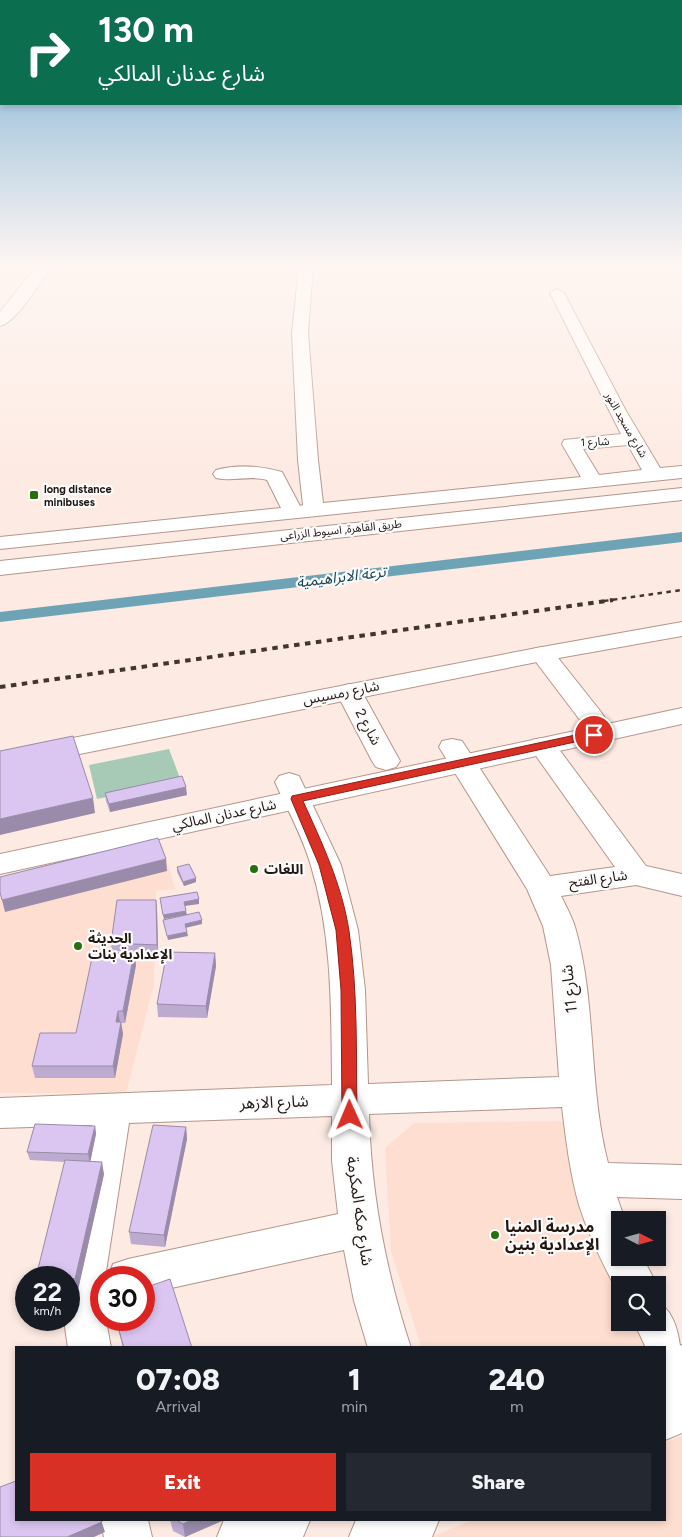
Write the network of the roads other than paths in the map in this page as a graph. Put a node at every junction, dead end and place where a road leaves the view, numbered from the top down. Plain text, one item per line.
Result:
1 (300, 339) edge
2 (580, 339) edge
3 (634, 440) junction
4 (651, 468) junction
5 (682, 472) edge
6 (223, 474) dead end
7 (589, 474) junction
8 (682, 481) edge
9 (682, 494) edge
10 (314, 509) junction
11 (297, 522) junction
12 (0, 543) edge
13 (0, 554) edge
14 (0, 568) edge
15 (682, 629) edge
16 (542, 654) junction
17 (349, 692) junction
18 (682, 700) edge
19 (682, 716) edge
20 (592, 718) junction
21 (542, 746) junction
22 (457, 755) junction
23 (0, 760) edge
24 (386, 761) junction
25 (293, 791) junction
26 (0, 845) edge
27 (0, 864) edge
28 (636, 874) junction
29 (682, 885) edge
30 (542, 888) junction
31 (578, 1090) junction
32 (349, 1100) junction
33 (113, 1109) junction
34 (0, 1113) edge
35 (592, 1179) junction
36 (682, 1182) edge
37 (360, 1228) junction
38 (611, 1235) edge
39 (94, 1266) edge
40 (155, 1272) edge
41 (90, 1290) edge
42 (659, 1331) edge
43 (90, 1346) edge
44 (389, 1346) edge
45 (665, 1346) edge
46 (666, 1348) edge
47 (675, 1370) edge
48 (682, 1411) edge
49 (666, 1418) edge
50 (124, 1521) edge
51 (283, 1521) edge
52 (413, 1521) edge
53 (128, 1537) edge
54 (241, 1537) edge
55 (373, 1537) edge

1 - 10 main road
2 - 3 main road, شارع مسجد النور
3 - 4 main road, شارع مسجد النور
3 - 7 main road, شارع 1
4 - 5 main road, طريق القاهرة, اسيوط الزراعى
4 - 7 main road, طريق القاهرة, اسيوط الزراعى
6 - 11 main road
7 - 10 main road, طريق القاهرة, اسيوط الزراعى
8 - 11 main road, طريق القاهرة, اسيوط الزراعى
9 - 11 main road, طريق القاهرة, اسيوط الزراعى
10 - 11 main road, طريق القاهرة, اسيوط الزراعى
11 - 12 main road, طريق القاهرة, اسيوط الزراعى
11 - 13 main road, طريق القاهرة, اسيوط الزراعى
11 - 14 main road, طريق القاهرة, اسيوط الزراعى
15 - 16 main road, شارع رمسيس
16 - 17 main road, شارع رمسيس
16 - 20 main road
17 - 23 main road, شارع رمسيس
17 - 24 main road, شارع 2
18 - 20 main road, شارع عدنان المالكي
19 - 21 main road, شارع عدنان المالكي
20 - 22 main road, شارع عدنان المالكي
21 - 22 main road, شارع عدنان المالكي
21 - 28 main road
22 - 24 main road, شارع عدنان المالكي
22 - 25 main road, شارع عدنان المالكي
22 - 30 main road, شارع 11
24 - 25 main road, شارع عدنان المالكي
25 - 26 main road, شارع عدنان المالكي
25 - 27 main road, شارع عدنان المالكي
25 - 32 main road, شارع مكه المكرمة
28 - 29 main road, شارع الفتح
28 - 30 main road, شارع الفتح
30 - 31 main road, شارع 11
31 - 32 main road, شارع الازهر
31 - 35 main road, شارع 11
32 - 33 main road, شارع الازهر
32 - 37 main road, شارع مكه المكرمة
33 - 34 main road, شارع الازهر
33 - 39 main road
35 - 36 main road
35 - 38 main road, شارع 11
37 - 40 main road
37 - 44 main road, شارع مكه المكرمة
41 - 43 main road
42 - 45 main road
46 - 47 main road
48 - 49 main road
50 - 53 main road
51 - 54 main road
52 - 55 main road

